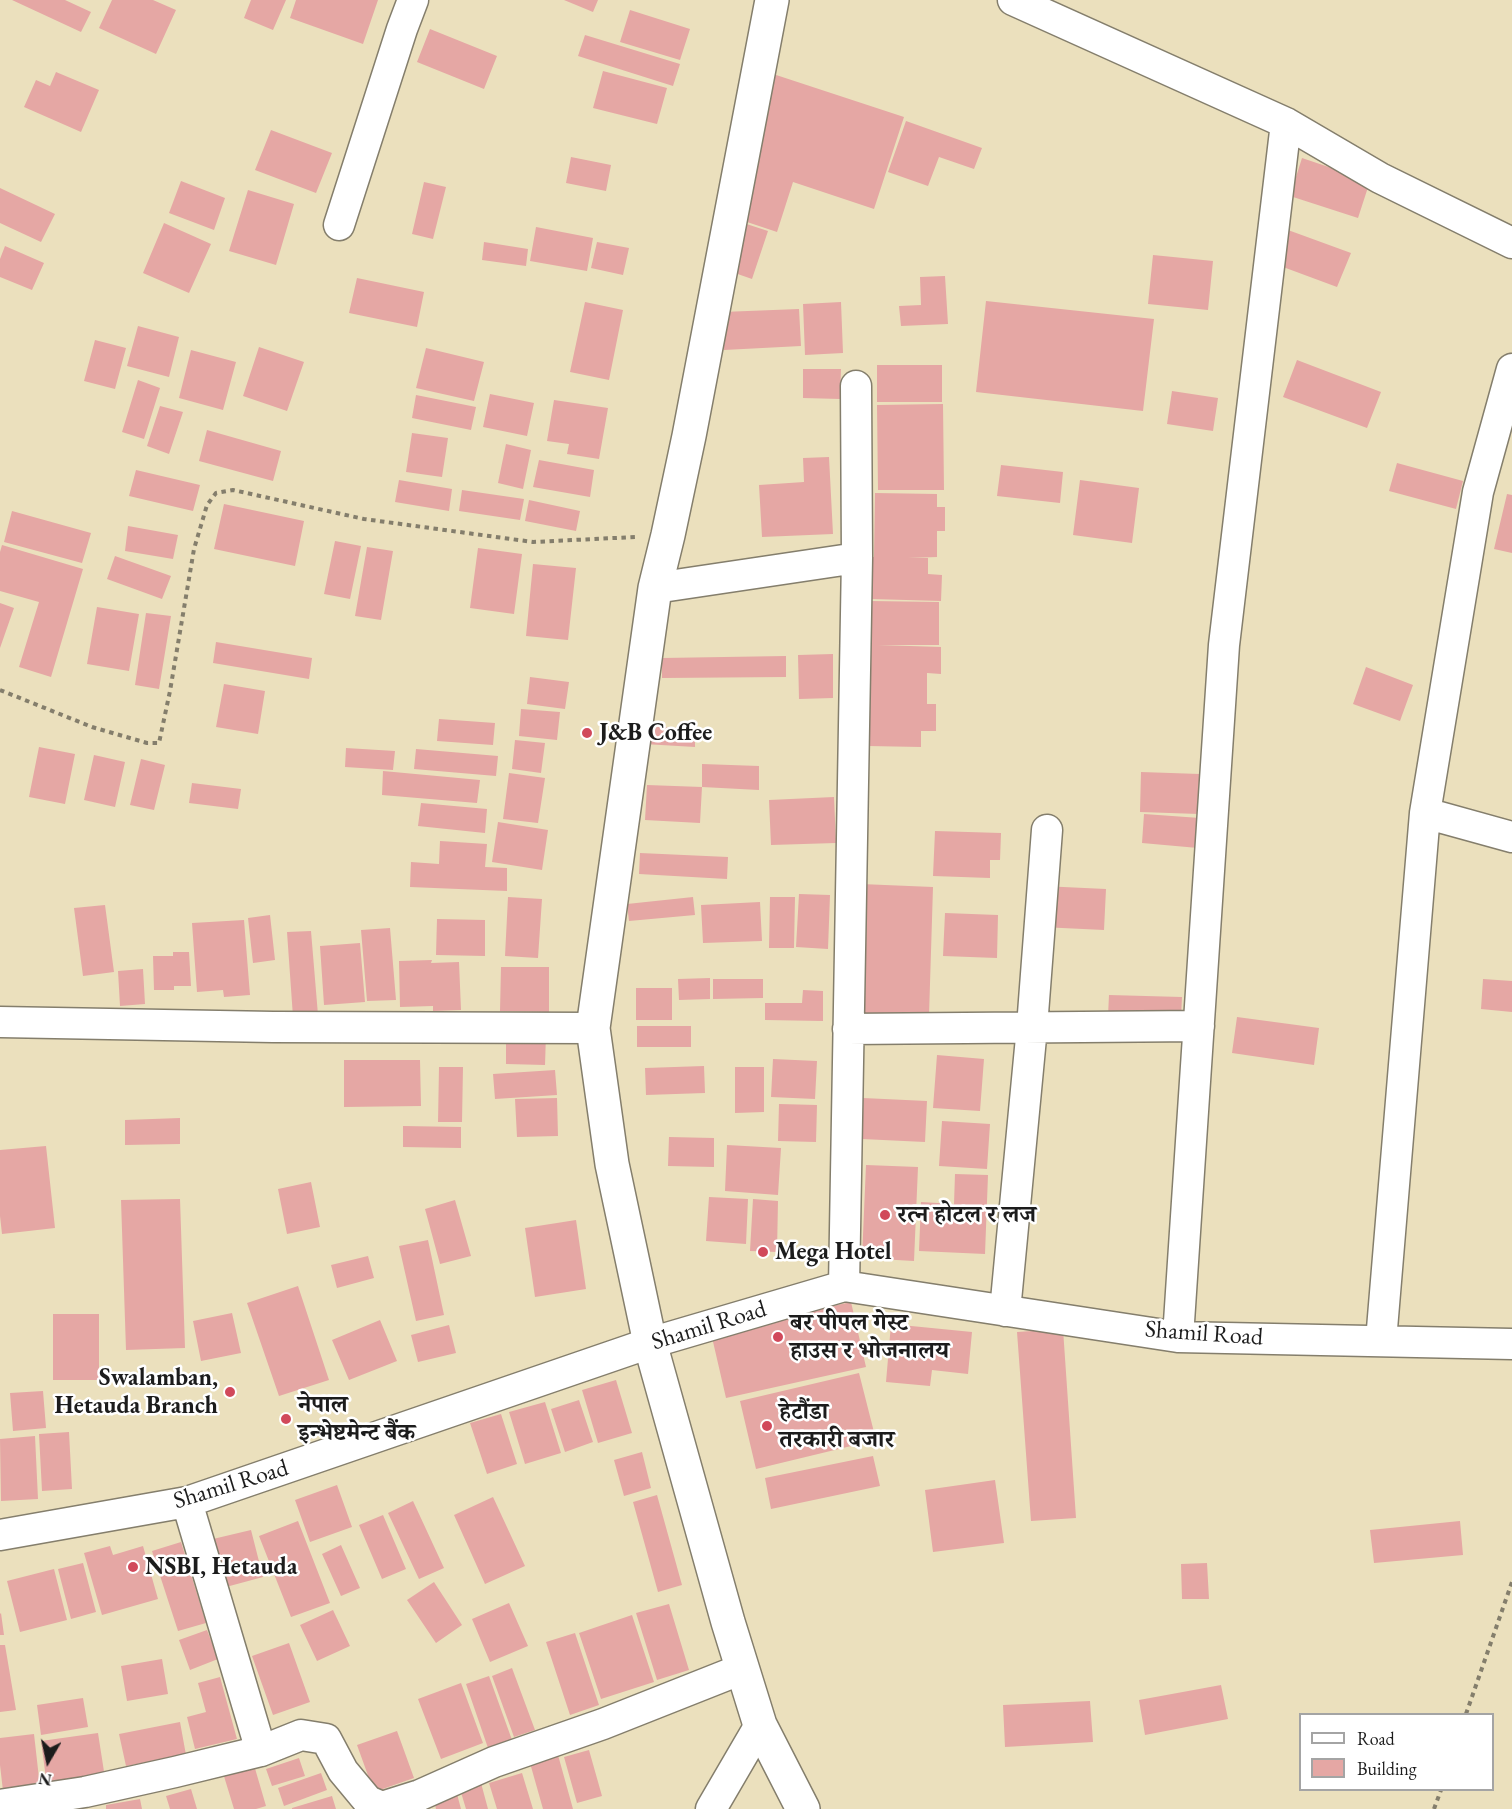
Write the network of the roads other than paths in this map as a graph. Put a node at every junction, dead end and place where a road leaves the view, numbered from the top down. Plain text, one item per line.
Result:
1 (413, 0) edge
2 (772, 0) edge
3 (1013, 0) edge
4 (1286, 123) junction
5 (339, 225) dead end
6 (1512, 243) edge
7 (1512, 369) edge
8 (856, 386) dead end
9 (857, 558) junction
10 (655, 588) junction
11 (1425, 813) junction
12 (1047, 830) dead end
13 (1512, 837) edge
14 (0, 1022) edge
15 (1199, 1026) junction
16 (1032, 1027) junction
17 (593, 1028) junction
18 (848, 1029) junction
19 (844, 1286) junction
20 (1005, 1311) junction
21 (1178, 1337) junction
22 (1381, 1341) junction
23 (650, 1343) junction
24 (1512, 1344) edge
25 (187, 1502) junction
26 (0, 1535) edge
27 (742, 1669) junction
28 (760, 1725) junction
29 (261, 1751) junction
30 (0, 1804) edge
31 (369, 1805) edge
32 (711, 1809) edge
33 (803, 1809) edge

1 - 5 street
2 - 10 street
3 - 4 street
4 - 6 street
4 - 15 street
7 - 11 street
8 - 9 street
9 - 10 street
9 - 18 street
10 - 17 street
11 - 13 street
11 - 22 street
12 - 16 street
14 - 17 street
15 - 16 street
15 - 21 street
16 - 18 street
16 - 20 street
17 - 23 street
18 - 19 street
19 - 20 street, Shamil Road
19 - 23 street, Shamil Road
20 - 21 street, Shamil Road
21 - 22 street, Shamil Road
22 - 24 street, Shamil Road
23 - 25 street, Shamil Road
23 - 27 street
25 - 26 street, Shamil Road
25 - 29 street
27 - 28 street
27 - 31 street
28 - 32 street
28 - 33 street
29 - 30 street
29 - 31 street

